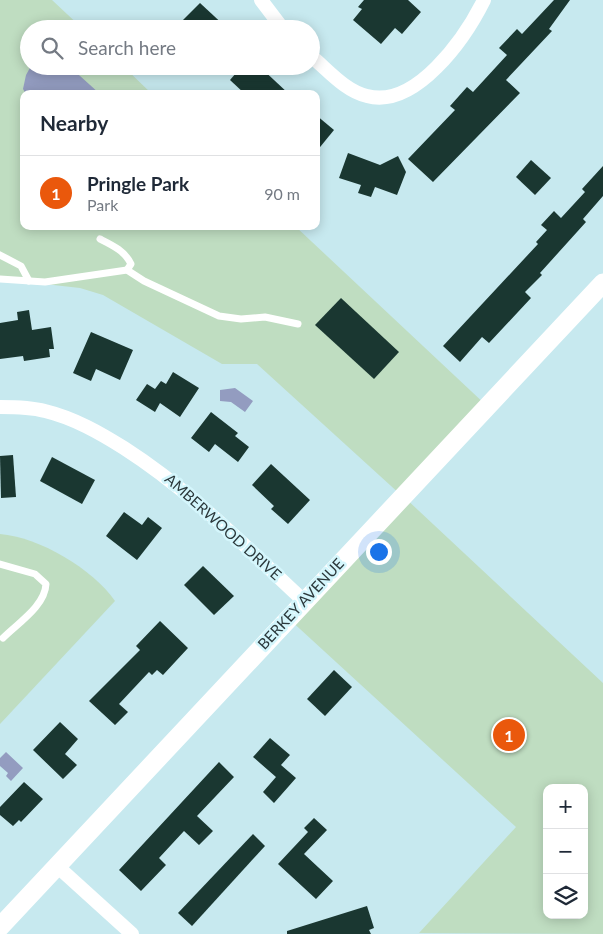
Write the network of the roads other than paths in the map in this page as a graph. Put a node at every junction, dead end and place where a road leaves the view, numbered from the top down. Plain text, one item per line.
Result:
1 (261, 0) edge
2 (484, 0) edge
3 (276, 20) edge
4 (320, 64) edge
5 (100, 239) dead end
6 (0, 255) edge
7 (127, 270) junction
8 (0, 279) edge
9 (30, 281) junction
10 (603, 283) edge
11 (298, 324) dead end
12 (0, 407) edge
13 (0, 564) edge
14 (304, 601) junction
15 (3, 638) dead end
16 (57, 866) junction
17 (0, 927) edge
18 (132, 934) edge

1 - 3 street
2 - 4 street
5 - 7 lane
6 - 9 lane
7 - 9 lane
7 - 11 lane
8 - 9 lane
10 - 14 street, BERKEY AVENUE
12 - 14 street, AMBERWOOD DRIVE
13 - 15 lane
14 - 16 street, BERKEY AVENUE
16 - 17 street, BERKEY AVENUE
16 - 18 street

